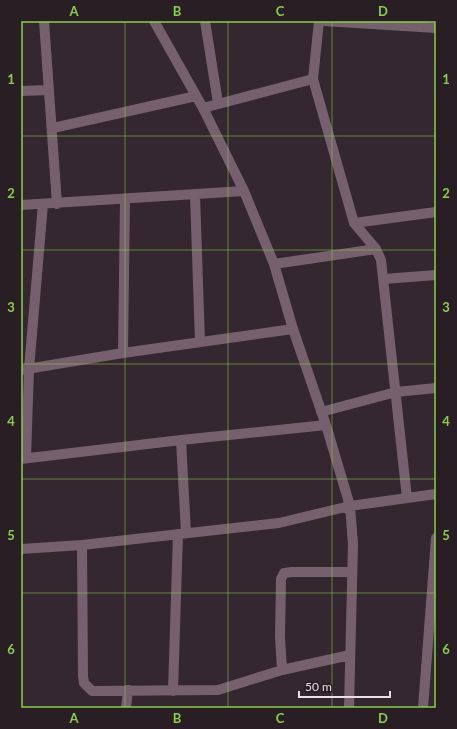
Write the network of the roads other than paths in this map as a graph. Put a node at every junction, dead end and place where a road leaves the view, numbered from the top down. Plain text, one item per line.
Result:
1 (44, 21) edge
2 (154, 21) edge
3 (205, 21) edge
4 (319, 21) edge
5 (324, 21) edge
6 (436, 28) edge
7 (313, 79) junction
8 (49, 90) junction
9 (21, 91) edge
10 (196, 96) junction
11 (218, 103) junction
12 (203, 108) junction
13 (53, 128) junction
14 (244, 191) junction
15 (195, 195) junction
16 (125, 199) junction
17 (43, 204) junction
18 (57, 204) junction
19 (21, 205) edge
20 (436, 212) edge
21 (354, 223) junction
22 (376, 249) junction
23 (274, 264) junction
24 (436, 275) edge
25 (384, 280) junction
26 (292, 330) junction
27 (200, 342) junction
28 (123, 353) junction
29 (25, 370) edge
30 (436, 388) edge
31 (396, 392) junction
32 (321, 412) junction
33 (326, 425) junction
34 (181, 440) junction
35 (24, 458) edge
36 (436, 494) edge
37 (407, 498) junction
38 (350, 506) junction
39 (182, 534) junction
40 (436, 538) edge
41 (82, 545) junction
42 (21, 548) edge
43 (352, 572) junction
44 (350, 655) junction
45 (282, 670) junction
46 (128, 690) junction
47 (173, 691) junction
48 (126, 708) edge
49 (349, 708) edge
50 (423, 708) edge

1 - 8 street
2 - 10 street
3 - 11 street
4 - 7 street
5 - 6 street
7 - 11 street
7 - 21 street
8 - 9 street
8 - 13 street
10 - 12 street
10 - 13 street
11 - 12 street
12 - 14 street
13 - 18 street
14 - 15 street
14 - 23 street
15 - 16 street
15 - 27 street
16 - 18 street
16 - 28 street
17 - 18 street
17 - 19 street
17 - 29 street
20 - 21 street
21 - 22 street
22 - 23 street
22 - 25 street
23 - 26 street
24 - 25 street
25 - 31 street
26 - 27 street
26 - 32 street
27 - 28 street
28 - 29 street
29 - 35 street
30 - 31 street
31 - 32 street
31 - 37 street
32 - 33 street
33 - 34 street
33 - 38 street
34 - 35 street
34 - 39 street
36 - 37 street
37 - 38 street
38 - 39 street
38 - 43 street
39 - 41 street
39 - 47 street
40 - 50 street
41 - 42 street
41 - 46 street
43 - 44 street
43 - 45 street
44 - 45 street
44 - 49 street
45 - 47 street
46 - 47 street
46 - 48 street

